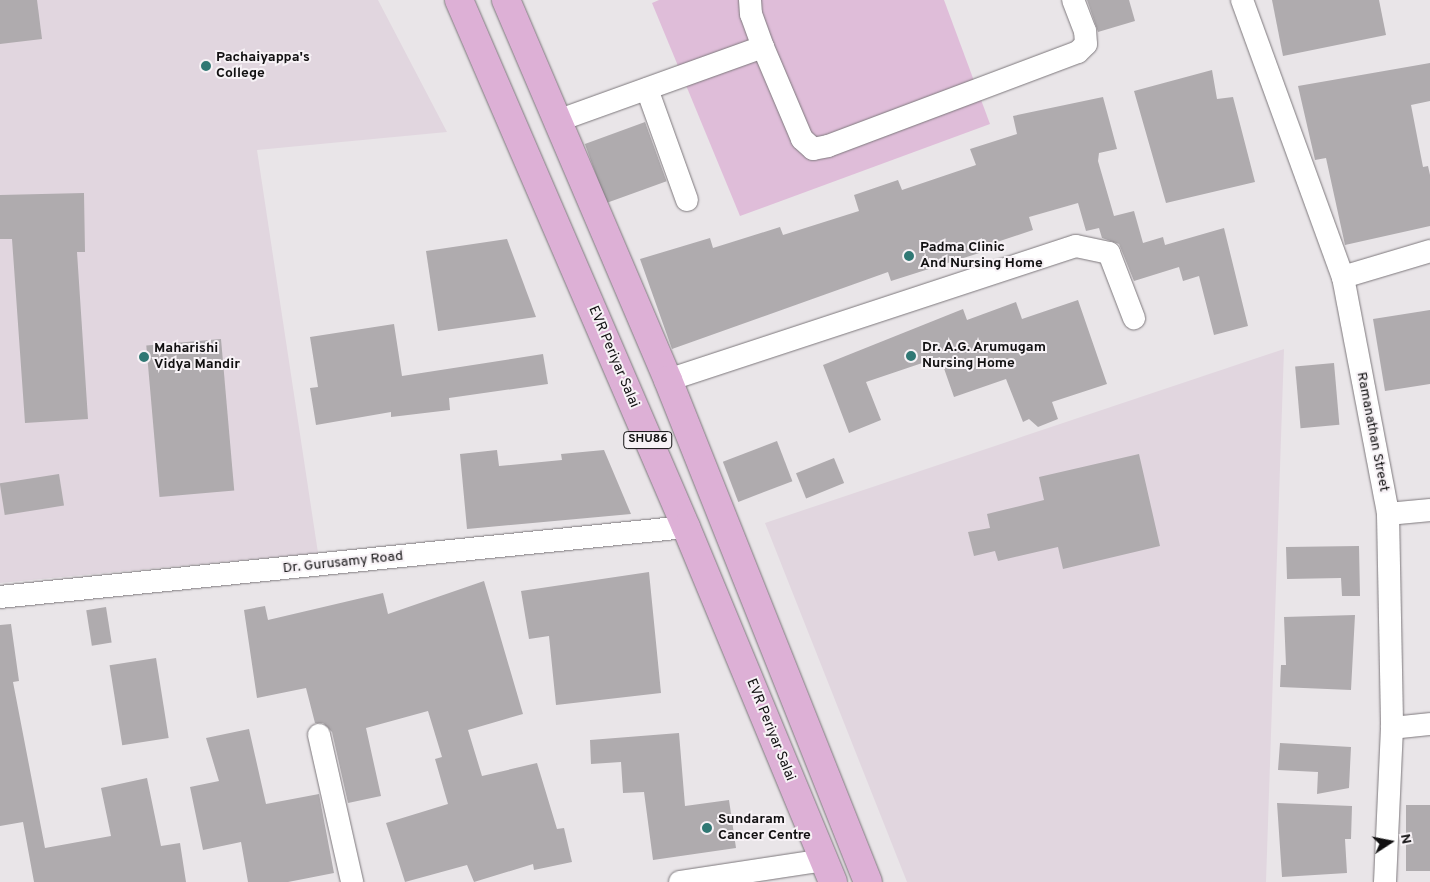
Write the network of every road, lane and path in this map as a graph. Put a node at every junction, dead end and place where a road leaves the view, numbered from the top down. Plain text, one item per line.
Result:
1 (459, 0) edge
2 (506, 0) edge
3 (750, 0) edge
4 (1073, 0) edge
5 (1242, 0) edge
6 (763, 47) junction
7 (647, 89) junction
8 (557, 121) junction
9 (687, 200) dead end
10 (1430, 251) edge
11 (1343, 277) junction
12 (1134, 318) dead end
13 (668, 380) junction
14 (1430, 510) edge
15 (1388, 514) junction
16 (686, 527) junction
17 (0, 597) edge
18 (1430, 724) edge
19 (1392, 728) junction
20 (319, 735) dead end
21 (828, 871) edge
22 (352, 882) edge
23 (680, 882) edge
24 (868, 882) edge
25 (1385, 882) edge

1 - 16 main road, EVR Periyar Salai / SHU86
2 - 8 main road, SHU86
3 - 6 street
4 - 6 street
5 - 11 street, Ramanathan Street
6 - 7 street
7 - 8 street
7 - 9 street
8 - 13 main road, SHU86
10 - 11 street
11 - 15 street, Ramanathan Street
12 - 13 street
13 - 24 main road, SHU86
14 - 15 street
15 - 19 street, Ramanathan Street
16 - 17 street, Dr. Gurusamy Road
16 - 21 main road, EVR Periyar Salai / SHU86
18 - 19 street
19 - 25 street, Ramanathan Street
20 - 22 street
21 - 23 street

